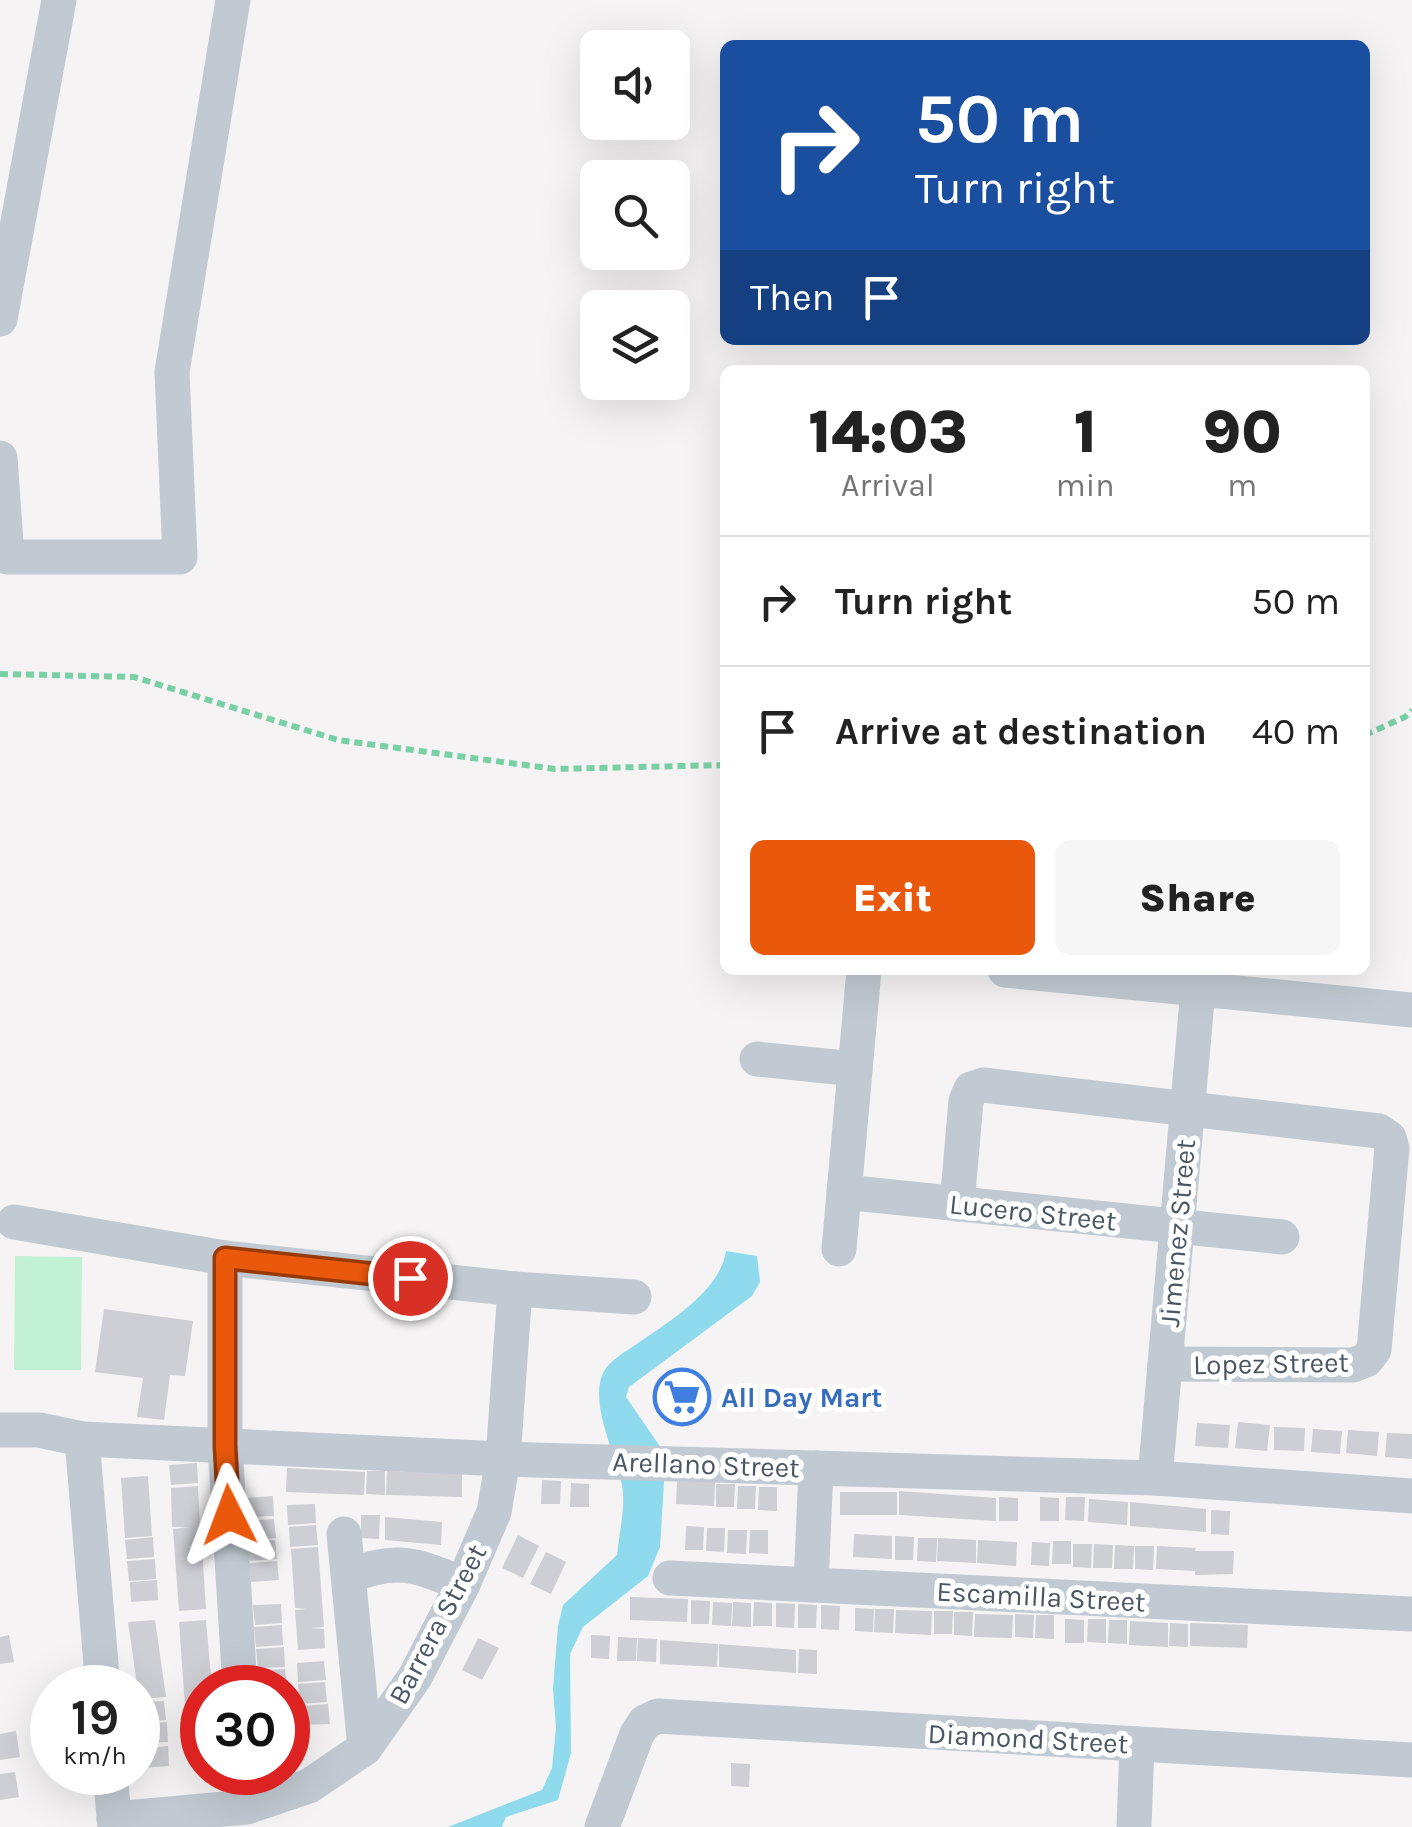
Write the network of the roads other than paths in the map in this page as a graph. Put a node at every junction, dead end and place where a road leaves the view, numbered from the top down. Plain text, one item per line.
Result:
1 (59, 0) edge
2 (233, 0) edge
3 (0, 319) edge
4 (0, 458) edge
5 (864, 975) edge
6 (1056, 975) edge
7 (1198, 989) junction
8 (1412, 1010) edge
9 (757, 1060) dead end
10 (856, 1069) junction
11 (1188, 1107) junction
12 (844, 1192) junction
13 (957, 1204) junction
14 (14, 1222) dead end
15 (1177, 1227) junction
16 (1282, 1238) dead end
17 (838, 1248) dead end
18 (225, 1258) junction
19 (514, 1289) junction
20 (634, 1297) dead end
21 (1165, 1364) junction
22 (0, 1430) edge
23 (82, 1439) junction
24 (225, 1446) junction
25 (503, 1458) junction
26 (816, 1468) junction
27 (1155, 1478) junction
28 (1412, 1496) edge
29 (344, 1534) dead end
30 (350, 1576) junction
31 (670, 1578) dead end
32 (464, 1584) junction
33 (811, 1585) junction
34 (1412, 1614) edge
35 (101, 1665) edge
36 (239, 1665) edge
37 (1137, 1744) junction
38 (366, 1748) junction
39 (1412, 1760) edge
40 (112, 1795) edge
41 (247, 1802) edge
42 (114, 1823) edge
43 (602, 1827) edge
44 (1134, 1827) edge

1 - 3 street
2 - 4 street
5 - 10 street
6 - 7 street
7 - 8 street
7 - 11 street, Jimenez Street
9 - 10 street
10 - 12 street
11 - 13 street
11 - 15 street, Jimenez Street
11 - 21 street, Lopez Street
12 - 13 street, Lucero Street
12 - 17 street
13 - 15 street, Lucero Street
14 - 18 street
15 - 16 street, Lucero Street
15 - 21 street, Jimenez Street
18 - 19 street
18 - 24 street
19 - 20 street
19 - 25 street, Barrera Street
21 - 27 street, Jimenez Street
22 - 23 street, Arellano Street
23 - 24 street, Arellano Street
23 - 35 street
24 - 25 street, Arellano Street
24 - 36 street
25 - 26 street, Arellano Street
25 - 32 street, Barrera Street
26 - 27 street, Arellano Street
26 - 33 street
27 - 28 street, Arellano Street
29 - 30 street
30 - 32 street
30 - 38 street
31 - 33 street, Escamilla Street
32 - 38 street, Barrera Street
33 - 34 street, Escamilla Street
37 - 39 street, Diamond Street
37 - 43 street, Diamond Street
37 - 44 street
38 - 41 street, Barrera Street
40 - 42 street
41 - 42 street, Barrera Street

